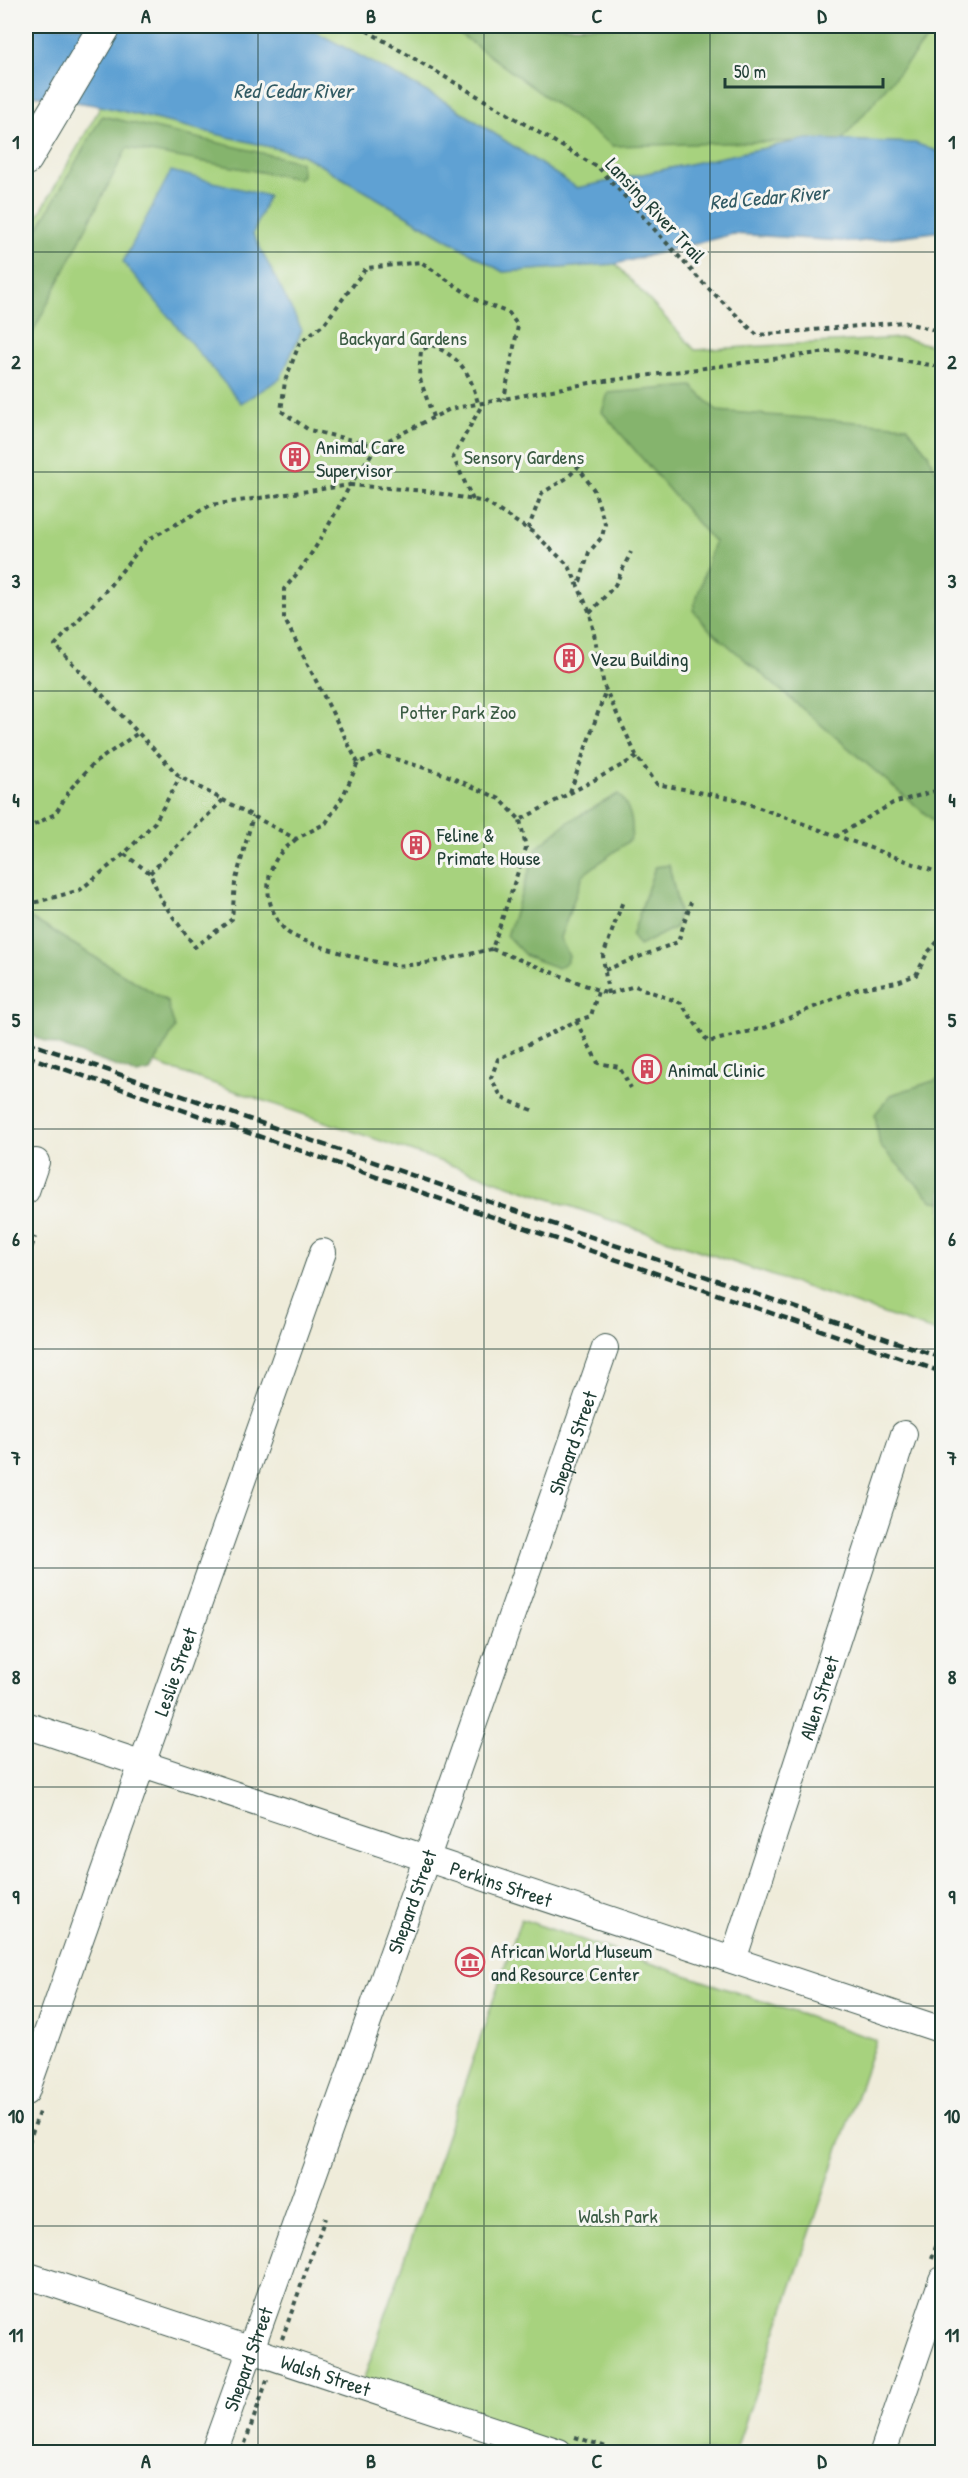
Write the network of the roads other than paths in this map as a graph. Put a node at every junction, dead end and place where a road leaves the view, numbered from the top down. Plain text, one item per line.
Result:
1 (105, 26) edge
2 (26, 159) edge
3 (36, 1162) dead end
4 (26, 1191) edge
5 (323, 1252) dead end
6 (605, 1348) dead end
7 (904, 1434) dead end
8 (26, 1725) edge
9 (141, 1764) junction
10 (426, 1859) junction
11 (733, 1960) junction
12 (942, 2030) edge
13 (26, 2092) edge
14 (26, 2275) edge
15 (942, 2280) edge
16 (251, 2349) junction
17 (214, 2452) edge
18 (559, 2452) edge
19 (883, 2452) edge

1 - 2 street
3 - 4 street
5 - 9 street, Leslie Street
6 - 10 street, Shepard Street
7 - 11 street, Allen Street
8 - 9 street, Perkins Street
9 - 10 street, Perkins Street
9 - 13 street, Leslie Street
10 - 11 street, Perkins Street
10 - 16 street, Shepard Street
11 - 12 street, Perkins Street
14 - 16 street, Walsh Street
15 - 19 street
16 - 17 street, Shepard Street
16 - 18 street, Walsh Street

